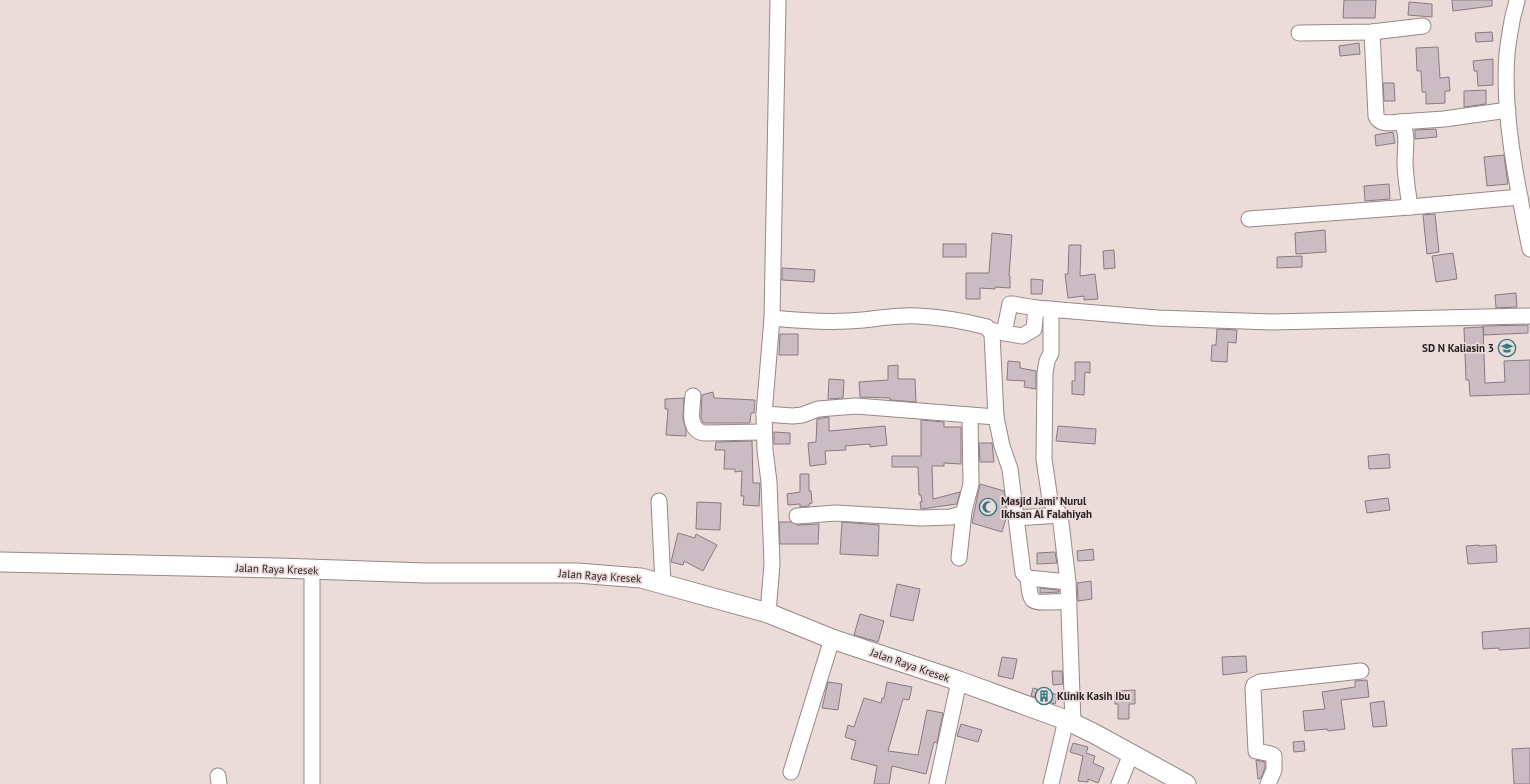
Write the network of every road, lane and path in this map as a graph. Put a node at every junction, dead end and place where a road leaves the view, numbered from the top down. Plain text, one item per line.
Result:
1 (778, 0) edge
2 (1517, 0) edge
3 (1423, 26) dead end
4 (1372, 32) junction
5 (1299, 33) dead end
6 (1508, 110) junction
7 (1400, 122) junction
8 (1520, 197) junction
9 (1410, 207) junction
10 (1249, 219) dead end
11 (1530, 249) edge
12 (1036, 308) junction
13 (1051, 309) junction
14 (1530, 316) edge
15 (772, 318) junction
16 (990, 330) junction
17 (1004, 333) junction
18 (693, 396) dead end
19 (764, 414) junction
20 (970, 416) junction
21 (996, 417) junction
22 (764, 432) junction
23 (659, 501) dead end
24 (964, 511) junction
25 (1060, 515) junction
26 (798, 516) dead end
27 (1016, 518) junction
28 (959, 558) dead end
29 (0, 562) edge
30 (312, 570) junction
31 (1028, 578) junction
32 (1068, 582) junction
33 (663, 584) junction
34 (1069, 601) junction
35 (768, 613) junction
36 (832, 639) junction
37 (1360, 671) dead end
38 (959, 681) junction
39 (1070, 721) junction
40 (1131, 754) junction
41 (791, 772) dead end
42 (312, 784) edge
43 (937, 784) edge
44 (1051, 784) edge
45 (1119, 784) edge
46 (1186, 784) edge
47 (1268, 784) edge

1 - 15 street
2 - 6 street
3 - 4 street
4 - 5 street
4 - 7 street
6 - 7 street
6 - 8 street
7 - 9 street
8 - 9 street
8 - 11 street
9 - 10 street
12 - 13 street
12 - 17 street
12 - 17 street
13 - 14 street
13 - 25 street
15 - 16 street
15 - 19 street
16 - 17 street
16 - 21 street
18 - 22 street
19 - 20 street
19 - 22 street
20 - 21 street
20 - 24 street
21 - 27 street
22 - 35 street
23 - 33 street
24 - 26 street
24 - 28 street
25 - 27 street
25 - 32 street
27 - 31 street
29 - 30 main road, Jalan Raya Kresek
30 - 33 main road, Jalan Raya Kresek
30 - 42 street
31 - 32 street
31 - 34 street
32 - 34 street
33 - 35 main road, Jalan Raya Kresek
34 - 39 street
35 - 36 main road, Jalan Raya Kresek
36 - 38 main road, Jalan Raya Kresek
36 - 41 street
37 - 47 street
38 - 39 main road, Jalan Raya Kresek
38 - 43 street
39 - 40 main road, Jalan Raya Kresek
39 - 44 street
40 - 45 street
40 - 46 main road, Jalan Raya Kresek

